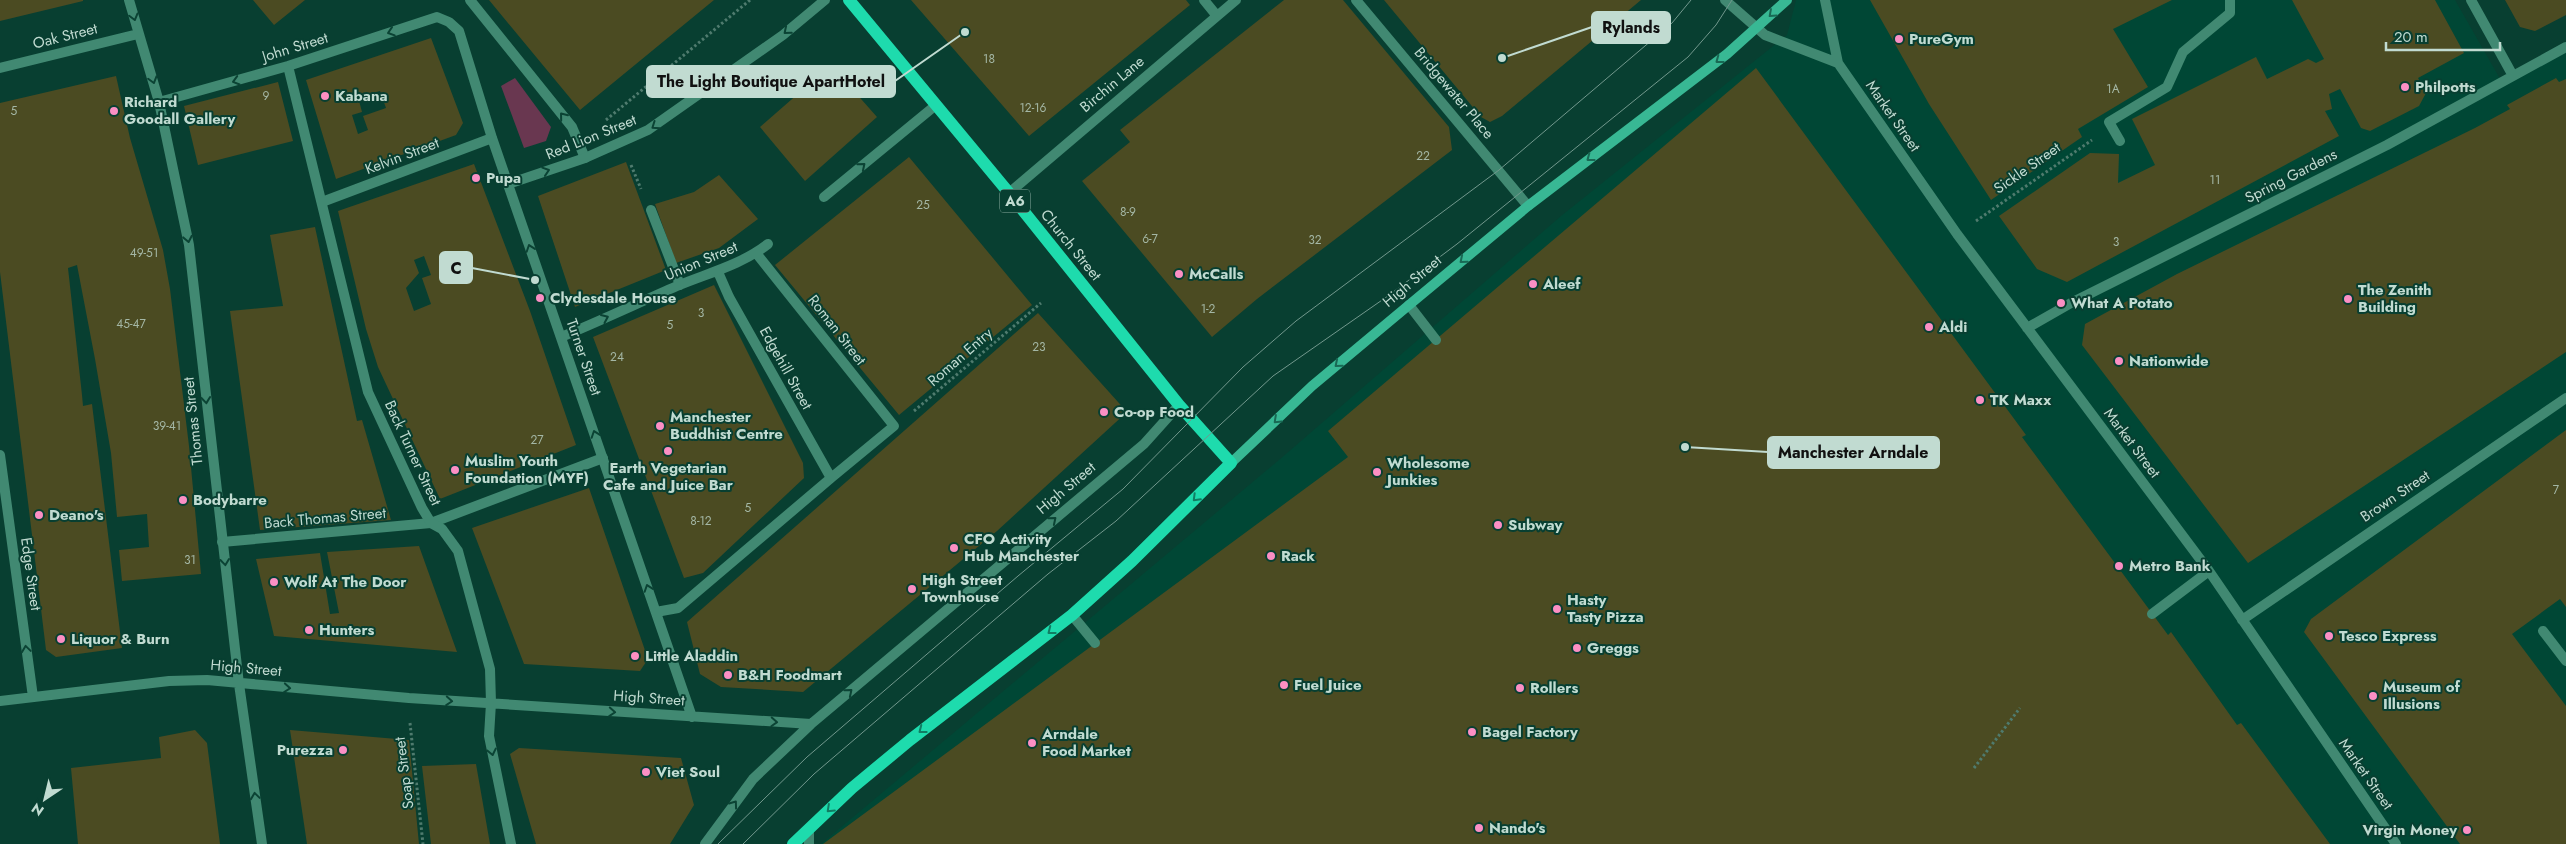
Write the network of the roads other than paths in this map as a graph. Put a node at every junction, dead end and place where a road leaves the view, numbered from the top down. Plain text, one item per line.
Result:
1 (129, 0) edge
2 (470, 0) edge
3 (825, 0) edge
4 (849, 0) edge
5 (1204, 0) edge
6 (1236, 0) edge
7 (1356, 0) edge
8 (1724, 0) edge
9 (1787, 0) edge
10 (1825, 0) edge
11 (2230, 0) edge
12 (2471, 0) edge
13 (1217, 16) junction
14 (438, 17) joint
15 (1756, 28) junction
16 (138, 34) junction
17 (2566, 47) edge
18 (1838, 63) junction
19 (288, 66) junction
20 (0, 68) edge
21 (2512, 74) junction
22 (159, 102) junction
23 (936, 105) junction
24 (492, 138) junction
25 (2120, 140) dead end
26 (585, 158) junction
27 (508, 184) junction
28 (1009, 193) junction
29 (824, 197) dead end
30 (322, 202) junction
31 (1528, 206) junction
32 (652, 211) road end
33 (768, 244) dead end
34 (756, 253) junction
35 (718, 272) junction
36 (680, 285) junction
37 (1409, 304) junction
38 (2027, 328) junction
39 (560, 337) junction
40 (1436, 340) dead end
41 (2566, 398) edge
42 (1179, 404) junction
43 (0, 455) edge
44 (603, 458) junction
45 (1230, 463) junction
46 (830, 478) junction
47 (431, 523) junction
48 (222, 542) junction
49 (2209, 571) junction
50 (656, 612) junction
51 (1072, 614) junction
52 (2152, 614) dead end
53 (2242, 620) junction
54 (2543, 631) dead end
55 (1095, 643) dead end
56 (2566, 661) edge
57 (239, 684) junction
58 (33, 697) junction
59 (0, 701) edge
60 (491, 704) junction
61 (692, 717) junction
62 (811, 724) junction
63 (809, 829) junction
64 (262, 844) edge
65 (511, 844) edge
66 (706, 844) edge
67 (793, 844) edge
68 (809, 844) edge
69 (2396, 844) edge

1 -> 16 street, Thomas Street
26 -> 2 street
3 -> 26 street, Red Lion Street
4 - 23 main road, Church Street / A6
5 - 13 street
6 - 13 street, Birchin Lane
7 - 31 street, Bridgewater Place
8 - 15 street
9 -> 15 street, High Street
10 - 18 street, Market Street
11 - 25 street
12 - 21 street
13 - 28 street, Birchin Lane
14 -> 19 street, John Street
14 - 24 street, Turner Street
15 - 18 street
15 -> 31 street, High Street
16 - 20 street, Oak Street
16 -> 22 street, Thomas Street
17 - 21 street, Spring Gardens
18 - 38 street, Market Street
19 -> 22 street, John Street
19 - 30 street, Back Turner Street
21 - 38 street, Spring Gardens
22 -> 48 street, Thomas Street
23 - 28 main road, Church Street / A6
29 -> 23 street
24 - 27 street, Turner Street
24 - 30 street, Kelvin Street
27 -> 26 street, Red Lion Street
39 -> 27 street, Turner Street
28 - 42 main road, Church Street / A6
30 - 47 street, Back Turner Street
31 -> 37 street, High Street
32 - 36 street
33 - 34 street, Union Street
34 - 35 street, Union Street
34 - 46 street, Roman Street
35 - 36 street, Union Street
35 - 46 street, Edgehill Street
39 -> 36 street, Union Street
37 - 40 street
37 -> 45 street, High Street
38 - 49 street, Market Street
44 -> 39 street, Turner Street
41 - 53 street, Brown Street
42 - 45 main road, Church Street / A6
62 -> 42 street, High Street
58 -> 43 street, Edge Street
44 - 47 street, Back Thomas Street
50 -> 44 street, Turner Street
45 -> 51 main road, High Street
46 - 50 street
47 - 48 street, Back Thomas Street
47 - 60 street, Back Turner Street
48 -> 57 street, Thomas Street
49 - 52 street
49 - 53 street, Market Street
50 - 61 street, Turner Street
51 - 55 street
51 -> 63 main road, High Street
53 - 69 street, Market Street
54 - 56 street
57 - 58 street, High Street
57 -> 60 street, High Street
64 -> 57 street, Thomas Street
58 - 59 street, High Street
60 -> 61 street, High Street
60 -> 65 street, Back Turner Street
61 -> 62 street, High Street
66 -> 62 street
63 - 67 main road, High Street
63 - 68 street

